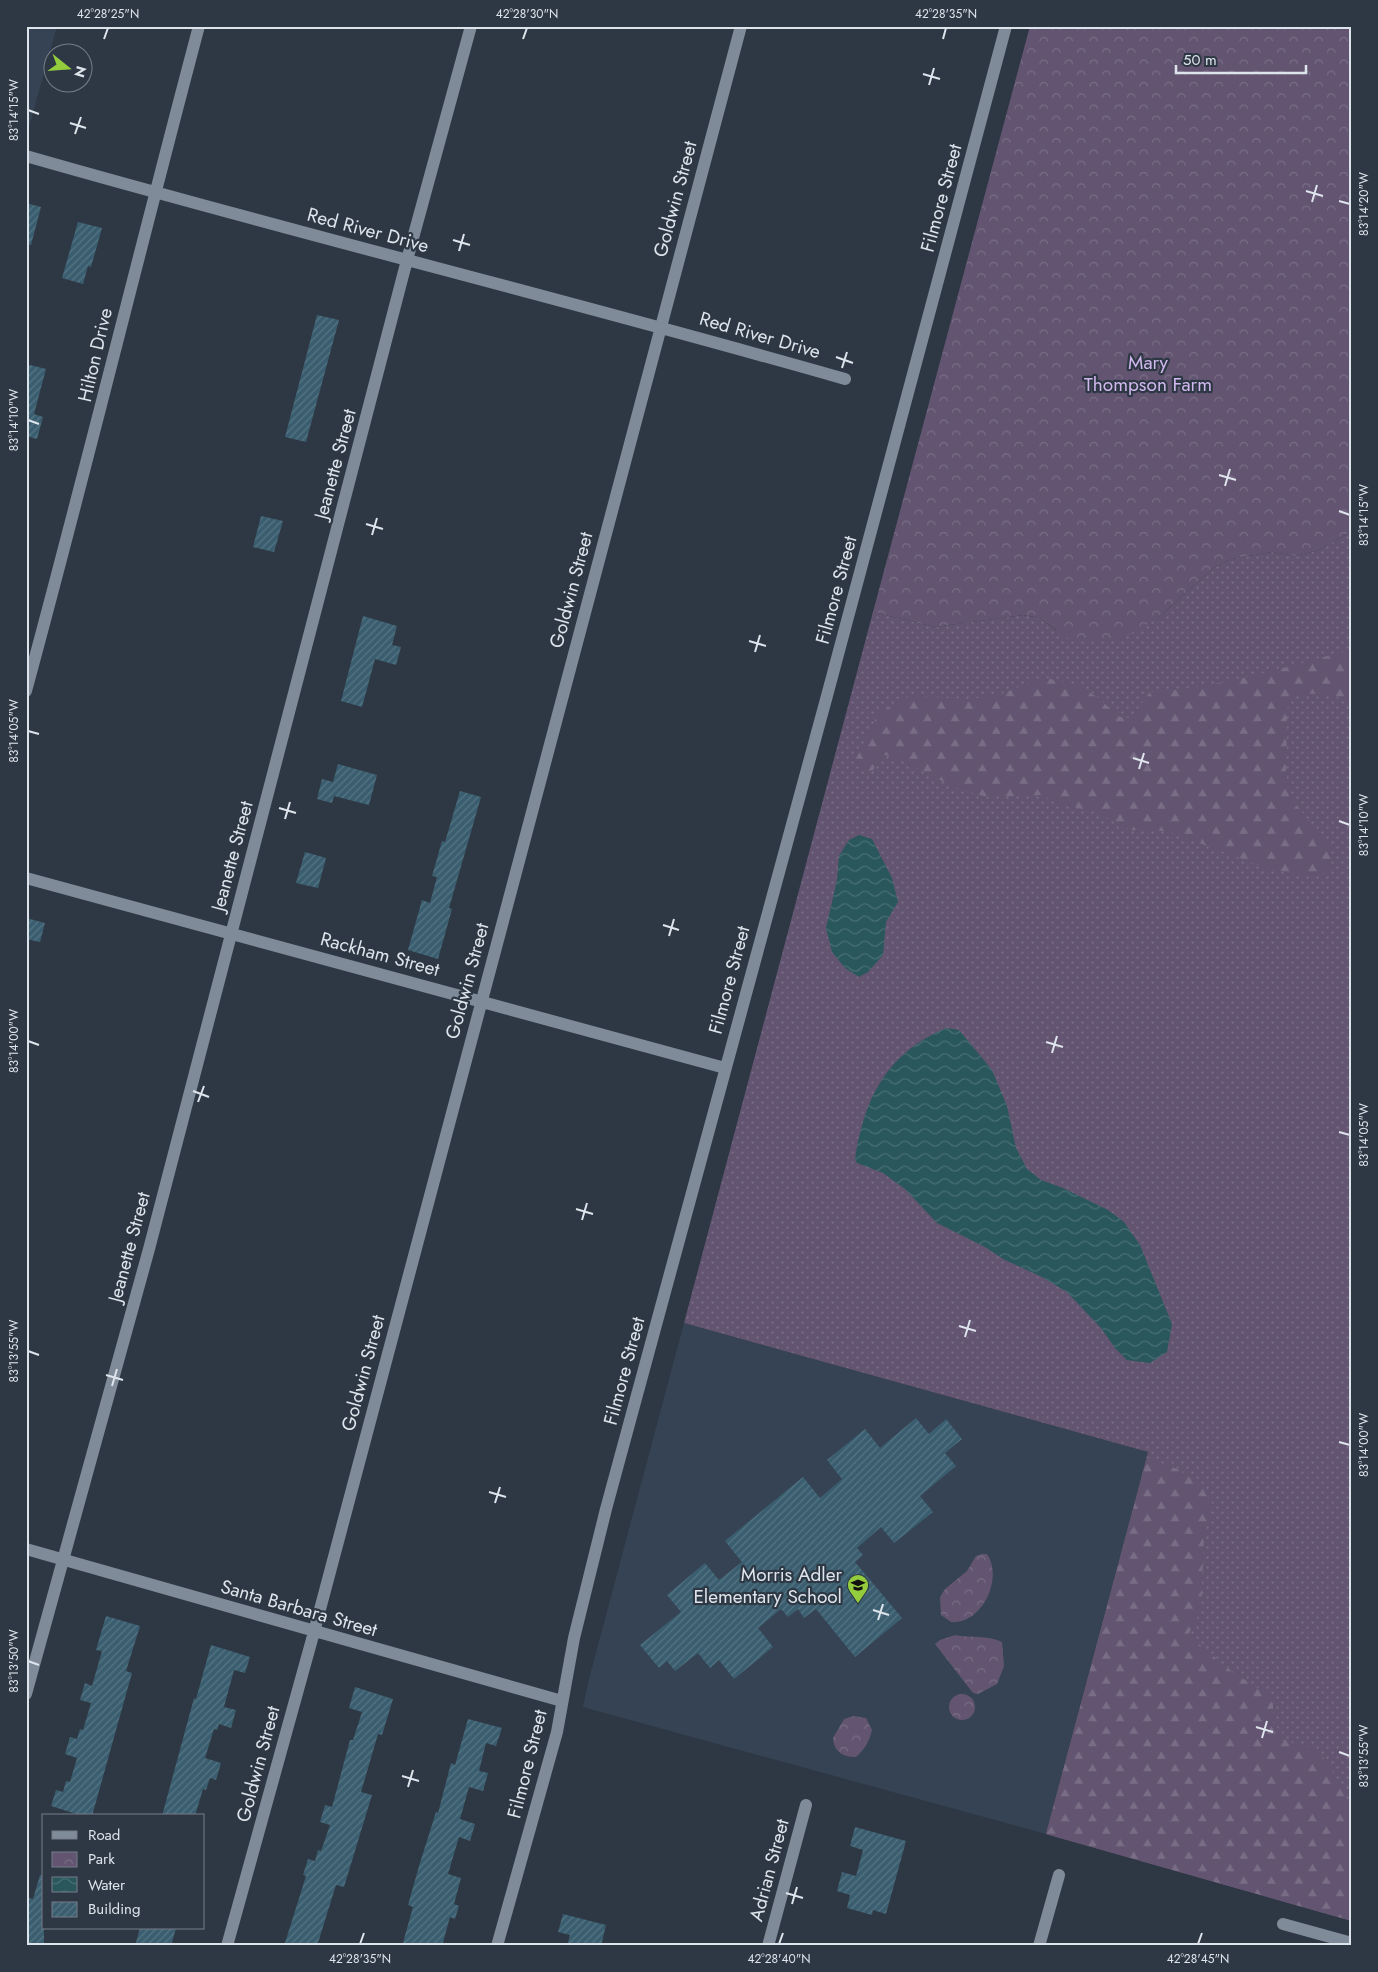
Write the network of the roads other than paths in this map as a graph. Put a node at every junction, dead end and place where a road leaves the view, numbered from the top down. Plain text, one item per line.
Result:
1 (199, 26) edge
2 (470, 26) edge
3 (741, 26) edge
4 (1006, 26) edge
5 (26, 156) edge
6 (155, 193) junction
7 (407, 260) junction
8 (660, 326) junction
9 (845, 379) dead end
10 (26, 691) edge
11 (26, 878) edge
12 (231, 934) junction
13 (482, 1000) junction
14 (725, 1068) junction
15 (26, 1549) edge
16 (63, 1560) junction
17 (314, 1632) junction
18 (26, 1694) edge
19 (562, 1701) junction
20 (806, 1805) dead end
21 (1059, 1876) dead end
22 (1283, 1924) dead end
23 (1321, 1940) edge
24 (1352, 1943) edge
25 (227, 1946) edge
26 (497, 1946) edge
27 (768, 1946) edge
28 (1039, 1946) edge

1 - 6 street, Hilton Drive
2 - 7 street, Jeanette Street
3 - 8 street, Goldwin Street
4 - 14 street, Filmore Street
5 - 6 street, Red River Drive
6 - 7 street, Red River Drive
6 - 10 street, Hilton Drive
7 - 8 street, Red River Drive
7 - 12 street, Jeanette Street
8 - 9 street, Red River Drive
8 - 13 street, Goldwin Street
11 - 12 street, Rackham Street
12 - 13 street, Rackham Street
12 - 16 street, Jeanette Street
13 - 14 street, Rackham Street
13 - 17 street, Goldwin Street
14 - 19 street, Filmore Street
15 - 16 street, Santa Barbara Street
16 - 17 street, Santa Barbara Street
16 - 18 street, Jeanette Street
17 - 19 street, Santa Barbara Street
17 - 25 street, Goldwin Street
19 - 26 street, Filmore Street
20 - 27 street, Adrian Street
21 - 28 street
22 - 23 street
23 - 24 street

